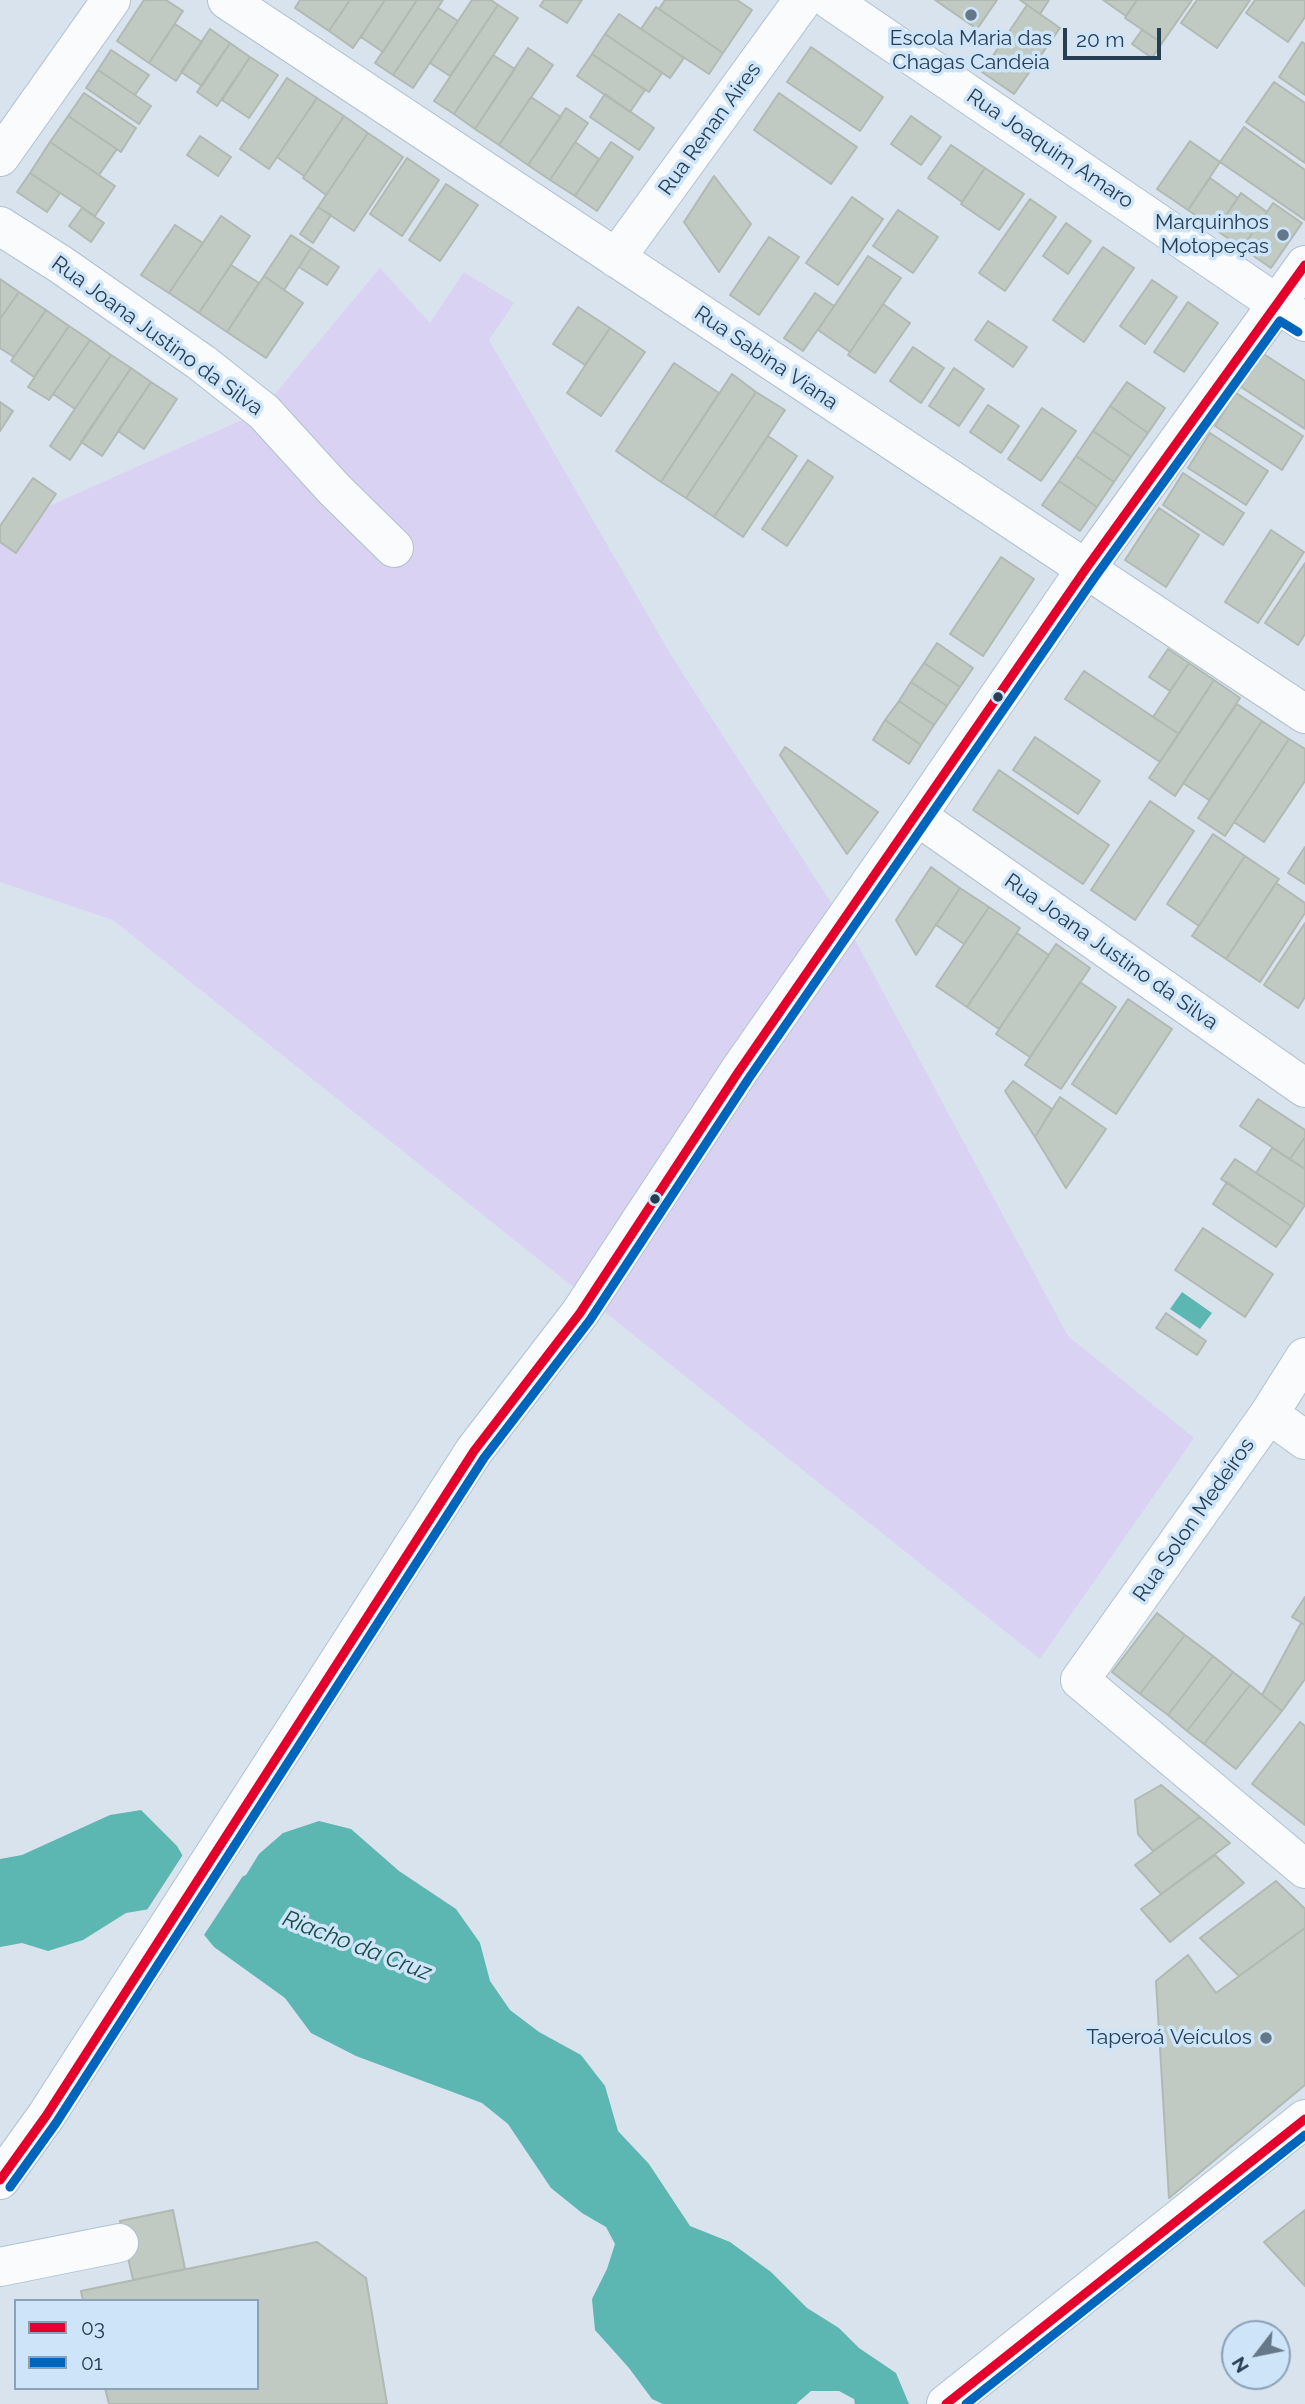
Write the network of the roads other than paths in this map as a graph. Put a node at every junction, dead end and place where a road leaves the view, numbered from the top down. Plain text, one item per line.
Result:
1 (111, 0) edge
2 (228, 0) edge
3 (803, 0) edge
4 (830, 0) edge
5 (0, 157) edge
6 (0, 226) edge
7 (616, 258) junction
8 (1305, 265) edge
9 (1291, 313) edge
10 (394, 548) dead end
11 (1085, 570) junction
12 (1305, 714) edge
13 (918, 816) junction
14 (1305, 1088) edge
15 (1305, 1357) edge
16 (1269, 1414) junction
17 (1305, 1440) edge
18 (1305, 1869) edge
19 (1305, 2119) edge
20 (0, 2180) edge
21 (119, 2243) dead end
22 (0, 2267) edge
23 (946, 2404) edge

1 - 5 street
2 - 7 street, Rua Sabina Viana
3 - 7 street, Rua Renan Aires
4 - 9 street, Rua Joaquim Amaro
6 - 10 street, Rua Joana Justino da Silva
7 - 11 street, Rua Sabina Viana
8 - 9 street
9 - 11 street
11 - 12 street, Rua Sabina Viana
11 - 13 street
13 - 14 street, Rua Joana Justino da Silva
13 - 20 street
15 - 16 street, Rua Solon Medeiros
16 - 17 street
16 - 18 street, Rua Solon Medeiros
19 - 23 street
21 - 22 street

